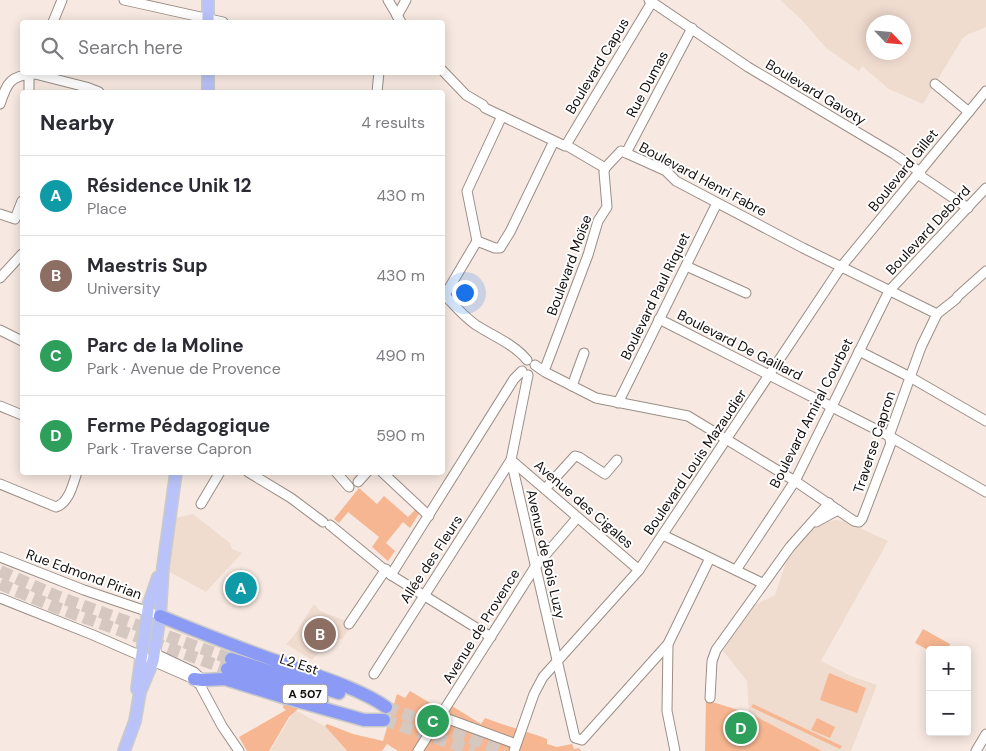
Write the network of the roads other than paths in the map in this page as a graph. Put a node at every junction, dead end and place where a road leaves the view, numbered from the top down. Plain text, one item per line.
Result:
1 (62, 0) edge
2 (124, 0) edge
3 (208, 0) edge
4 (388, 0) edge
5 (406, 0) edge
6 (650, 1) edge
7 (164, 4) edge
8 (399, 19) edge
9 (54, 20) edge
10 (208, 20) edge
11 (692, 28) junction
12 (445, 73) edge
13 (26, 75) edge
14 (33, 75) edge
15 (39, 75) edge
16 (208, 75) edge
17 (379, 75) edge
18 (935, 84) dead end
19 (3, 86) edge
20 (29, 90) edge
21 (94, 90) edge
22 (208, 90) edge
23 (377, 90) edge
24 (986, 91) edge
25 (1, 103) edge
26 (969, 112) junction
27 (502, 116) junction
28 (554, 141) junction
29 (566, 145) junction
30 (626, 153) junction
31 (605, 168) junction
32 (920, 172) junction
33 (986, 188) edge
34 (717, 202) junction
35 (20, 206) edge
36 (968, 208) junction
37 (0, 214) edge
38 (477, 241) junction
39 (20, 256) edge
40 (686, 266) junction
41 (841, 267) junction
42 (986, 271) edge
43 (0, 278) edge
44 (445, 291) edge
45 (890, 291) junction
46 (746, 292) dead end
47 (445, 294) edge
48 (937, 314) junction
49 (659, 319) junction
50 (0, 330) edge
51 (20, 340) edge
52 (859, 351) junction
53 (584, 353) dead end
54 (535, 365) junction
55 (525, 373) junction
56 (770, 375) junction
57 (910, 377) junction
58 (572, 386) junction
59 (618, 403) junction
60 (0, 406) edge
61 (832, 406) junction
62 (20, 414) edge
63 (986, 421) edge
64 (889, 436) junction
65 (727, 439) junction
66 (511, 460) junction
67 (616, 460) dead end
68 (76, 475) edge
69 (176, 475) edge
70 (218, 475) edge
71 (253, 475) edge
72 (340, 475) edge
73 (364, 475) edge
74 (385, 475) edge
75 (795, 481) junction
76 (0, 484) edge
77 (546, 487) junction
78 (986, 492) edge
79 (201, 504) dead end
80 (829, 504) junction
81 (838, 510) junction
82 (429, 516) junction
83 (577, 518) junction
84 (808, 527) junction
85 (663, 535) junction
86 (0, 557) edge
87 (710, 558) junction
88 (535, 567) junction
89 (639, 570) junction
90 (736, 570) junction
91 (388, 572) junction
92 (762, 583) junction
93 (424, 594) junction
94 (0, 598) edge
95 (154, 614) junction
96 (349, 624) dead end
97 (491, 637) junction
98 (668, 644) junction
99 (155, 649) junction
100 (141, 656) junction
101 (557, 660) junction
102 (152, 661) junction
103 (229, 664) tunnel mouth
104 (374, 674) dead end
105 (199, 680) junction
106 (710, 698) dead end
107 (138, 702) junction
108 (385, 714) junction
109 (440, 716) junction
110 (985, 736) edge
111 (515, 748) edge
112 (124, 751) edge
113 (239, 751) edge
114 (418, 751) edge
115 (675, 751) edge
116 (976, 751) edge

1 - 9 street
2 - 7 street
3 - 10 main road
4 - 8 street
5 - 8 street
6 - 11 street, Boulevard Gavoty
6 - 29 street, Boulevard Capus
7 - 10 street
11 - 30 street, Rue Dumas
11 - 32 street, Boulevard Gavoty
12 - 27 street
13 - 19 street
14 - 20 street
15 - 21 street
16 - 22 main road
17 - 23 street
18 - 26 street
19 - 25 street
24 - 26 street, Boulevard Gillet
26 - 32 street, Boulevard Gillet
27 - 28 street
27 - 38 street
28 - 29 street
28 - 38 street
29 - 31 street
30 - 31 street, Boulevard Henri Fabre
30 - 34 street, Boulevard Henri Fabre
31 - 54 street, Boulevard Moïse
32 - 36 street, Boulevard Gavoty
32 - 41 street, Boulevard Gillet
33 - 36 street, Boulevard Debord
34 - 40 street, Boulevard Paul Riquet
34 - 41 street, Boulevard Henri Fabre
35 - 37 street
36 - 45 street, Boulevard Debord
38 - 44 street
39 - 43 street
40 - 46 street
40 - 49 street, Boulevard Paul Riquet
41 - 45 street, Boulevard Henri Fabre
41 - 56 street, Boulevard Louis Mazaudier
42 - 48 street
45 - 48 street, Boulevard Henri Fabre
45 - 52 street, Boulevard Amiral Courbet
47 - 54 street
48 - 57 street, Traverse Capron
49 - 56 street, Boulevard De Gaillard
49 - 59 street, Boulevard Paul Riquet
50 - 51 street
52 - 57 street
52 - 61 street, Boulevard Amiral Courbet
53 - 58 street
54 - 55 street, Boulevard Moïse
54 - 58 street
55 - 66 street, Avenue de Bois Luzy
55 - 82 street, Boulevard Moïse
56 - 61 street, Boulevard De Gaillard
56 - 65 street, Boulevard Louis Mazaudier
57 - 63 street
57 - 64 street, Traverse Capron
58 - 59 street
59 - 65 street
60 - 62 street
61 - 64 street, Boulevard De Gaillard
61 - 75 street, Boulevard Amiral Courbet
64 - 78 street, Boulevard De Gaillard
64 - 81 street, Traverse Capron
65 - 75 street
65 - 85 street, Boulevard Louis Mazaudier
66 - 77 street, Avenue des Cigales
66 - 88 street, Avenue de Bois Luzy
66 - 93 street, Allée des Fleurs
67 - 77 street
68 - 76 street
69 - 95 main road
70 - 79 street
71 - 91 street
72 - 73 street
74 - 82 street
75 - 80 street
75 - 90 street, Boulevard Amiral Courbet
77 - 83 street, Avenue des Cigales
80 - 81 street
80 - 84 street
81 - 84 street
82 - 91 street, Boulevard Moïse
83 - 88 street, Avenue de Provence
83 - 89 street, Avenue des Cigales
84 - 92 street
85 - 87 street
85 - 89 street, Boulevard Louis Mazaudier
86 - 95 street, Rue Edmond Pirian
87 - 90 street
87 - 98 street
88 - 97 street, Avenue de Provence
88 - 101 street, Avenue de Bois Luzy
89 - 101 street, Boulevard Louis Mazaudier
90 - 92 street
91 - 93 street
91 - 96 street, Boulevard Moïse
92 - 106 street
93 - 97 street
93 - 104 street, Allée des Fleurs
94 - 100 street
95 - 99 main road
95 - 100 main road
95 - 108 highway
97 - 109 street, Avenue de Provence
98 - 101 street, Avenue de Bois Luzy
98 - 115 street
99 - 102 main road
99 - 105 street
100 - 102 street
100 - 107 main road
101 - 111 street, Boulevard Louis Mazaudier
102 - 105 street
102 - 107 main road
103 - 108 highway, L2 Est / A 507
105 - 108 highway
105 - 113 street
107 - 112 main road
109 - 111 street
109 - 114 street, Avenue de Provence
110 - 116 street

